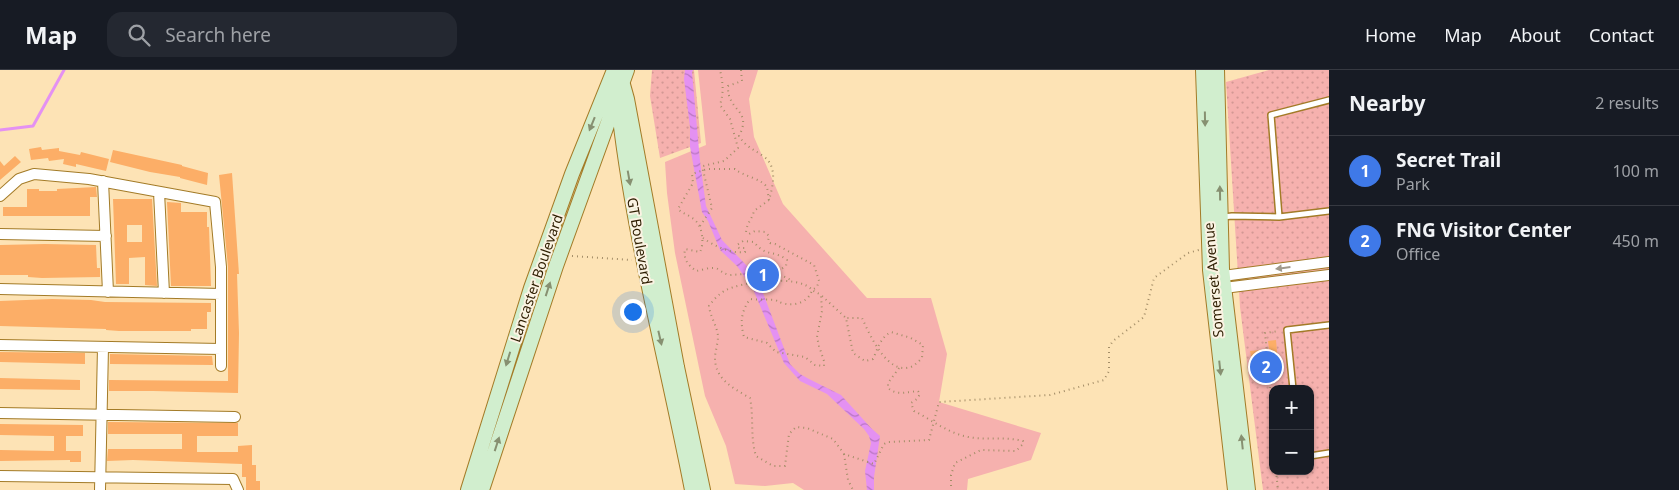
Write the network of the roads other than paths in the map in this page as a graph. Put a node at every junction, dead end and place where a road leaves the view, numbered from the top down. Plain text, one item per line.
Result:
1 (1203, 70) edge
2 (1217, 70) edge
3 (618, 74) edge
4 (618, 97) junction
5 (1329, 100) edge
6 (103, 182) junction
7 (159, 192) junction
8 (0, 196) edge
9 (1329, 211) edge
10 (1279, 217) junction
11 (1214, 218) junction
12 (0, 234) edge
13 (106, 236) junction
14 (1329, 262) edge
15 (1329, 275) edge
16 (1223, 282) junction
17 (0, 289) edge
18 (108, 292) junction
19 (164, 293) junction
20 (221, 294) junction
21 (1329, 325) edge
22 (0, 345) edge
23 (103, 346) junction
24 (221, 349) junction
25 (221, 366) dead end
26 (1293, 385) edge
27 (0, 413) edge
28 (101, 414) junction
29 (235, 417) dead end
30 (1329, 453) edge
31 (1314, 455) edge
32 (0, 476) edge
33 (100, 478) junction
34 (100, 490) edge
35 (238, 490) edge
36 (468, 490) edge
37 (482, 490) edge
38 (692, 490) edge
39 (702, 490) edge
40 (1235, 490) edge
41 (1248, 490) edge

1 -> 11 street, Somerset Avenue
11 -> 2 street, Somerset Avenue
3 - 4 street, Lancaster Boulevard
3 -> 36 street, Lancaster Boulevard
3 - 39 street, GT Boulevard
37 -> 4 street, Lancaster Boulevard
4 -> 38 street, GT Boulevard
5 - 10 lane
6 - 7 street
6 - 8 street
6 - 13 street
7 - 19 street
7 - 20 street
9 - 10 lane
10 - 11 lane
11 - 16 street, Somerset Avenue
11 -> 40 street, Somerset Avenue
12 - 13 street
13 - 18 street
14 -> 16 street
15 - 16 street
41 -> 16 street, Somerset Avenue
17 - 18 street
18 - 19 street
19 - 20 street
20 - 24 street
21 - 26 lane
22 - 23 street
23 - 24 street
23 - 28 street
24 - 25 street
27 - 28 street
28 - 29 street
28 - 33 street
30 - 31 lane
32 - 33 street
33 - 34 street
33 - 35 street

